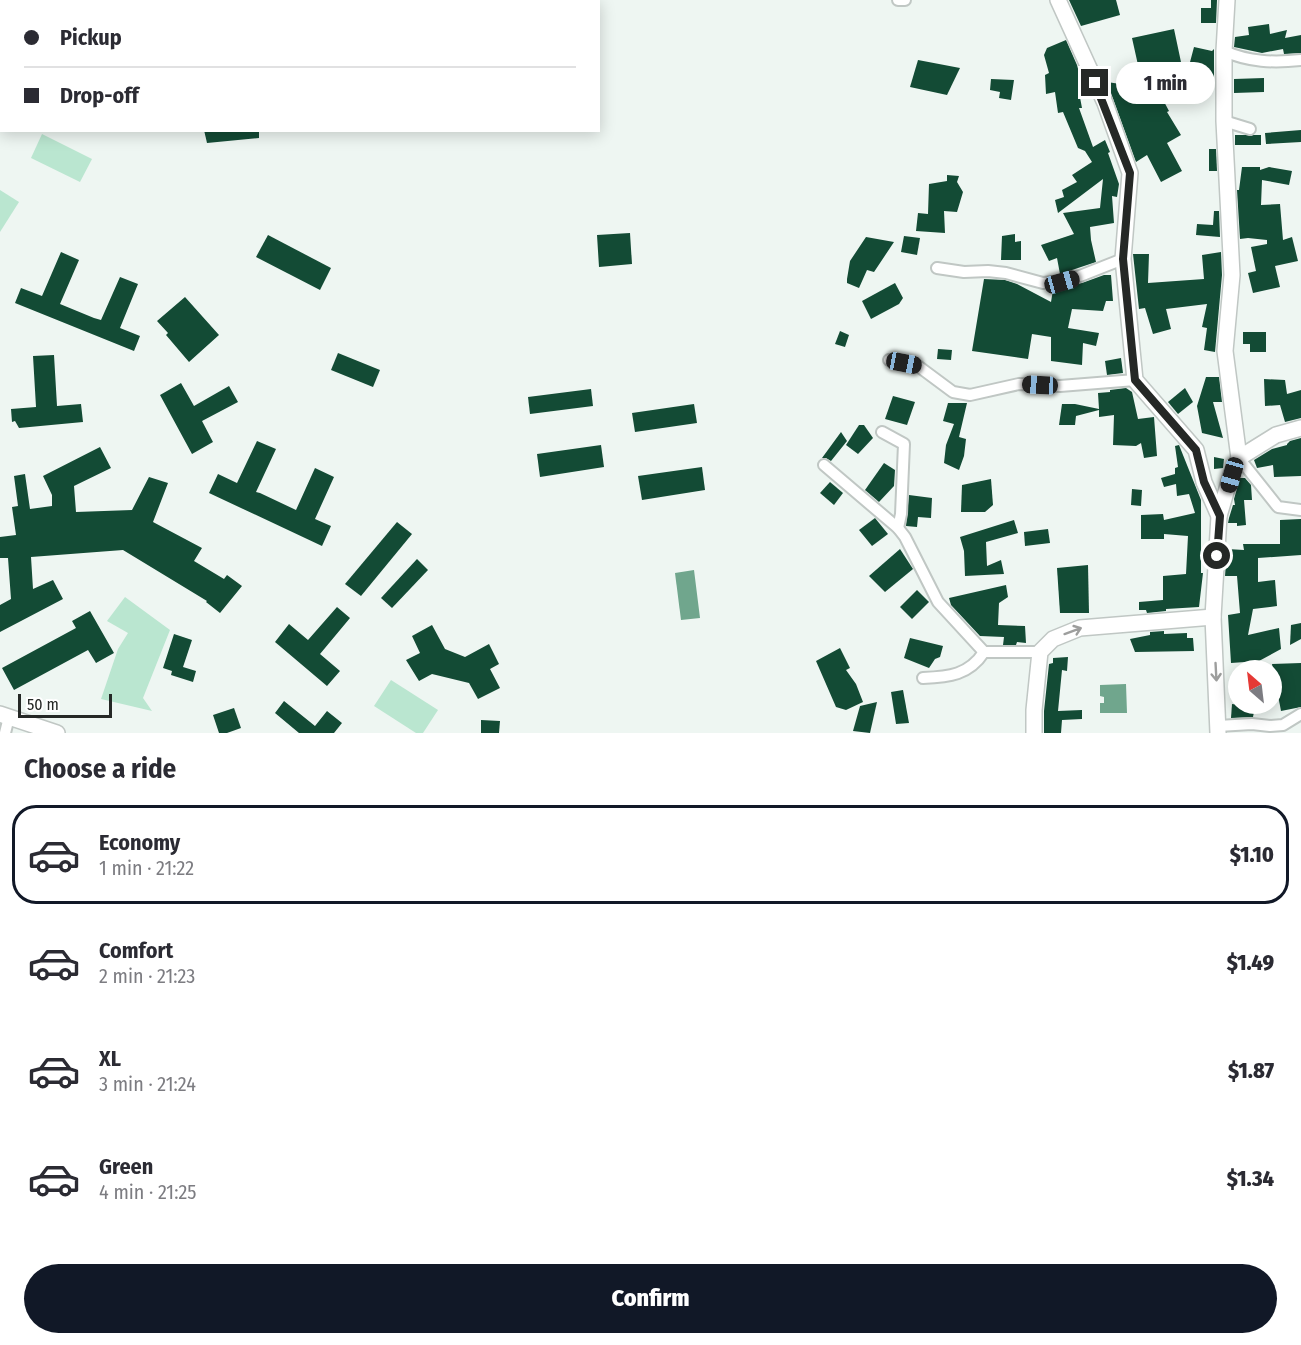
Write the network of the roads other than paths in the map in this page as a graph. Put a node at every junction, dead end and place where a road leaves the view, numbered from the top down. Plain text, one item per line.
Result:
1 (898, 0) edge
2 (905, 0) edge
3 (1058, 0) edge
4 (1227, 0) edge
5 (1224, 51) junction
6 (1301, 60) edge
7 (1224, 121) junction
8 (1250, 129) dead end
9 (1123, 259) junction
10 (937, 268) dead end
11 (889, 360) dead end
12 (1135, 380) junction
13 (1301, 428) edge
14 (882, 432) dead end
15 (1239, 458) junction
16 (824, 465) dead end
17 (1301, 510) edge
18 (1220, 516) junction
19 (898, 528) junction
20 (1213, 617) junction
21 (984, 652) junction
22 (1040, 652) junction
23 (923, 678) dead end
24 (1301, 714) edge
25 (4, 715) edge
26 (1218, 730) edge
27 (5, 733) edge
28 (57, 733) edge
29 (1034, 733) edge

1 - 2 street
3 - 9 street
4 - 5 street
5 - 6 street
5 - 7 street
7 - 8 street
7 - 15 street
9 - 10 street
9 - 12 street
11 - 12 street
12 - 18 street
13 - 15 street
14 - 19 street
15 - 17 street
15 - 18 street
16 - 19 street
18 - 20 street
19 - 21 street
22 -> 20 street
20 -> 26 street
21 - 22 street
21 - 23 street
22 - 29 street
24 - 26 street
25 - 27 street
25 - 28 street

